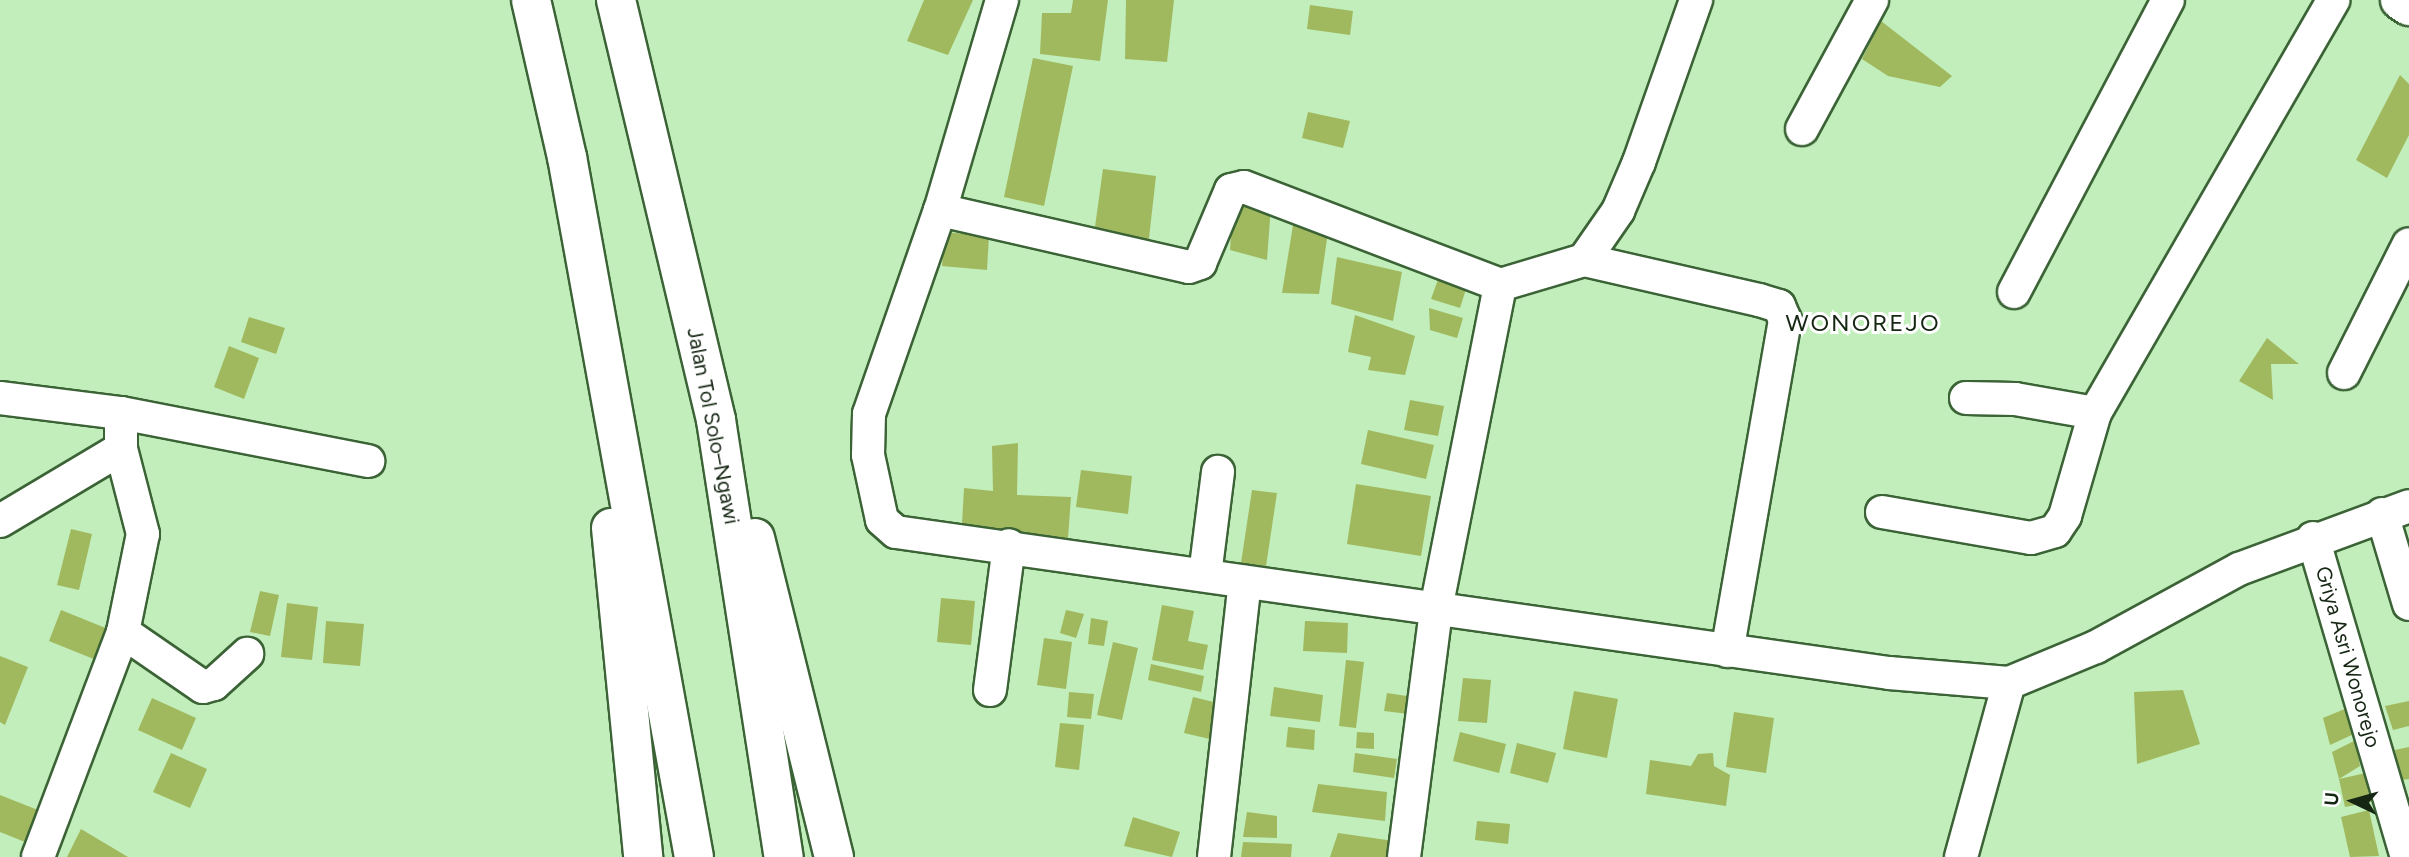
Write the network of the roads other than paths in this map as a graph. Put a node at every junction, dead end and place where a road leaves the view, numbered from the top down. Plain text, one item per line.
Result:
1 (531, 0) edge
2 (616, 0) edge
3 (1002, 0) edge
4 (1696, 0) edge
5 (1872, 0) edge
6 (2168, 0) edge
7 (2333, 0) edge
8 (2400, 0) edge
9 (2409, 6) edge
10 (1802, 129) dead end
11 (940, 210) junction
12 (2409, 244) edge
13 (1584, 261) junction
14 (586, 265) junction
15 (1500, 285) junction
16 (2014, 292) dead end
17 (2344, 373) dead end
18 (0, 398) edge
19 (1966, 398) dead end
20 (121, 413) junction
21 (2095, 413) junction
22 (716, 420) junction
23 (121, 449) junction
24 (368, 461) dead end
25 (1218, 472) dead end
26 (2396, 510) edge
27 (1882, 512) dead end
28 (0, 521) edge
29 (2313, 538) junction
30 (1009, 545) junction
31 (1205, 575) junction
32 (1245, 582) junction
33 (2409, 604) edge
34 (1436, 609) junction
35 (123, 632) junction
36 (1727, 651) junction
37 (247, 654) dead end
38 (2009, 683) junction
39 (990, 690) dead end
40 (38, 857) edge
41 (643, 857) edge
42 (694, 857) edge
43 (784, 857) edge
44 (834, 857) edge
45 (1214, 857) edge
46 (1404, 857) edge
47 (1961, 857) edge
48 (2407, 857) edge

1 - 14 main road
2 - 22 main road, Jalan Tol Solo–Ngawi
3 - 11 street
4 - 13 street
5 - 10 street
6 - 16 street
7 - 21 street
8 - 9 main road
11 - 15 street
11 - 30 street
12 - 17 street
13 - 15 street
13 - 36 street
14 - 41 main road
14 - 42 main road
15 - 34 street
18 - 20 street
19 - 21 street
20 - 23 street
20 - 24 street
21 - 27 street
22 - 43 main road, Jalan Tol Solo–Ngawi
22 - 44 main road
23 - 28 street
23 - 35 street
25 - 31 street
26 - 29 street
26 - 33 street
29 - 38 street
29 - 48 street, Griya Asri Wonorejo
30 - 31 street
30 - 39 street
31 - 32 street
32 - 34 street
32 - 45 street
34 - 36 street
34 - 46 street
35 - 37 street
35 - 40 street
36 - 38 street
38 - 47 street

